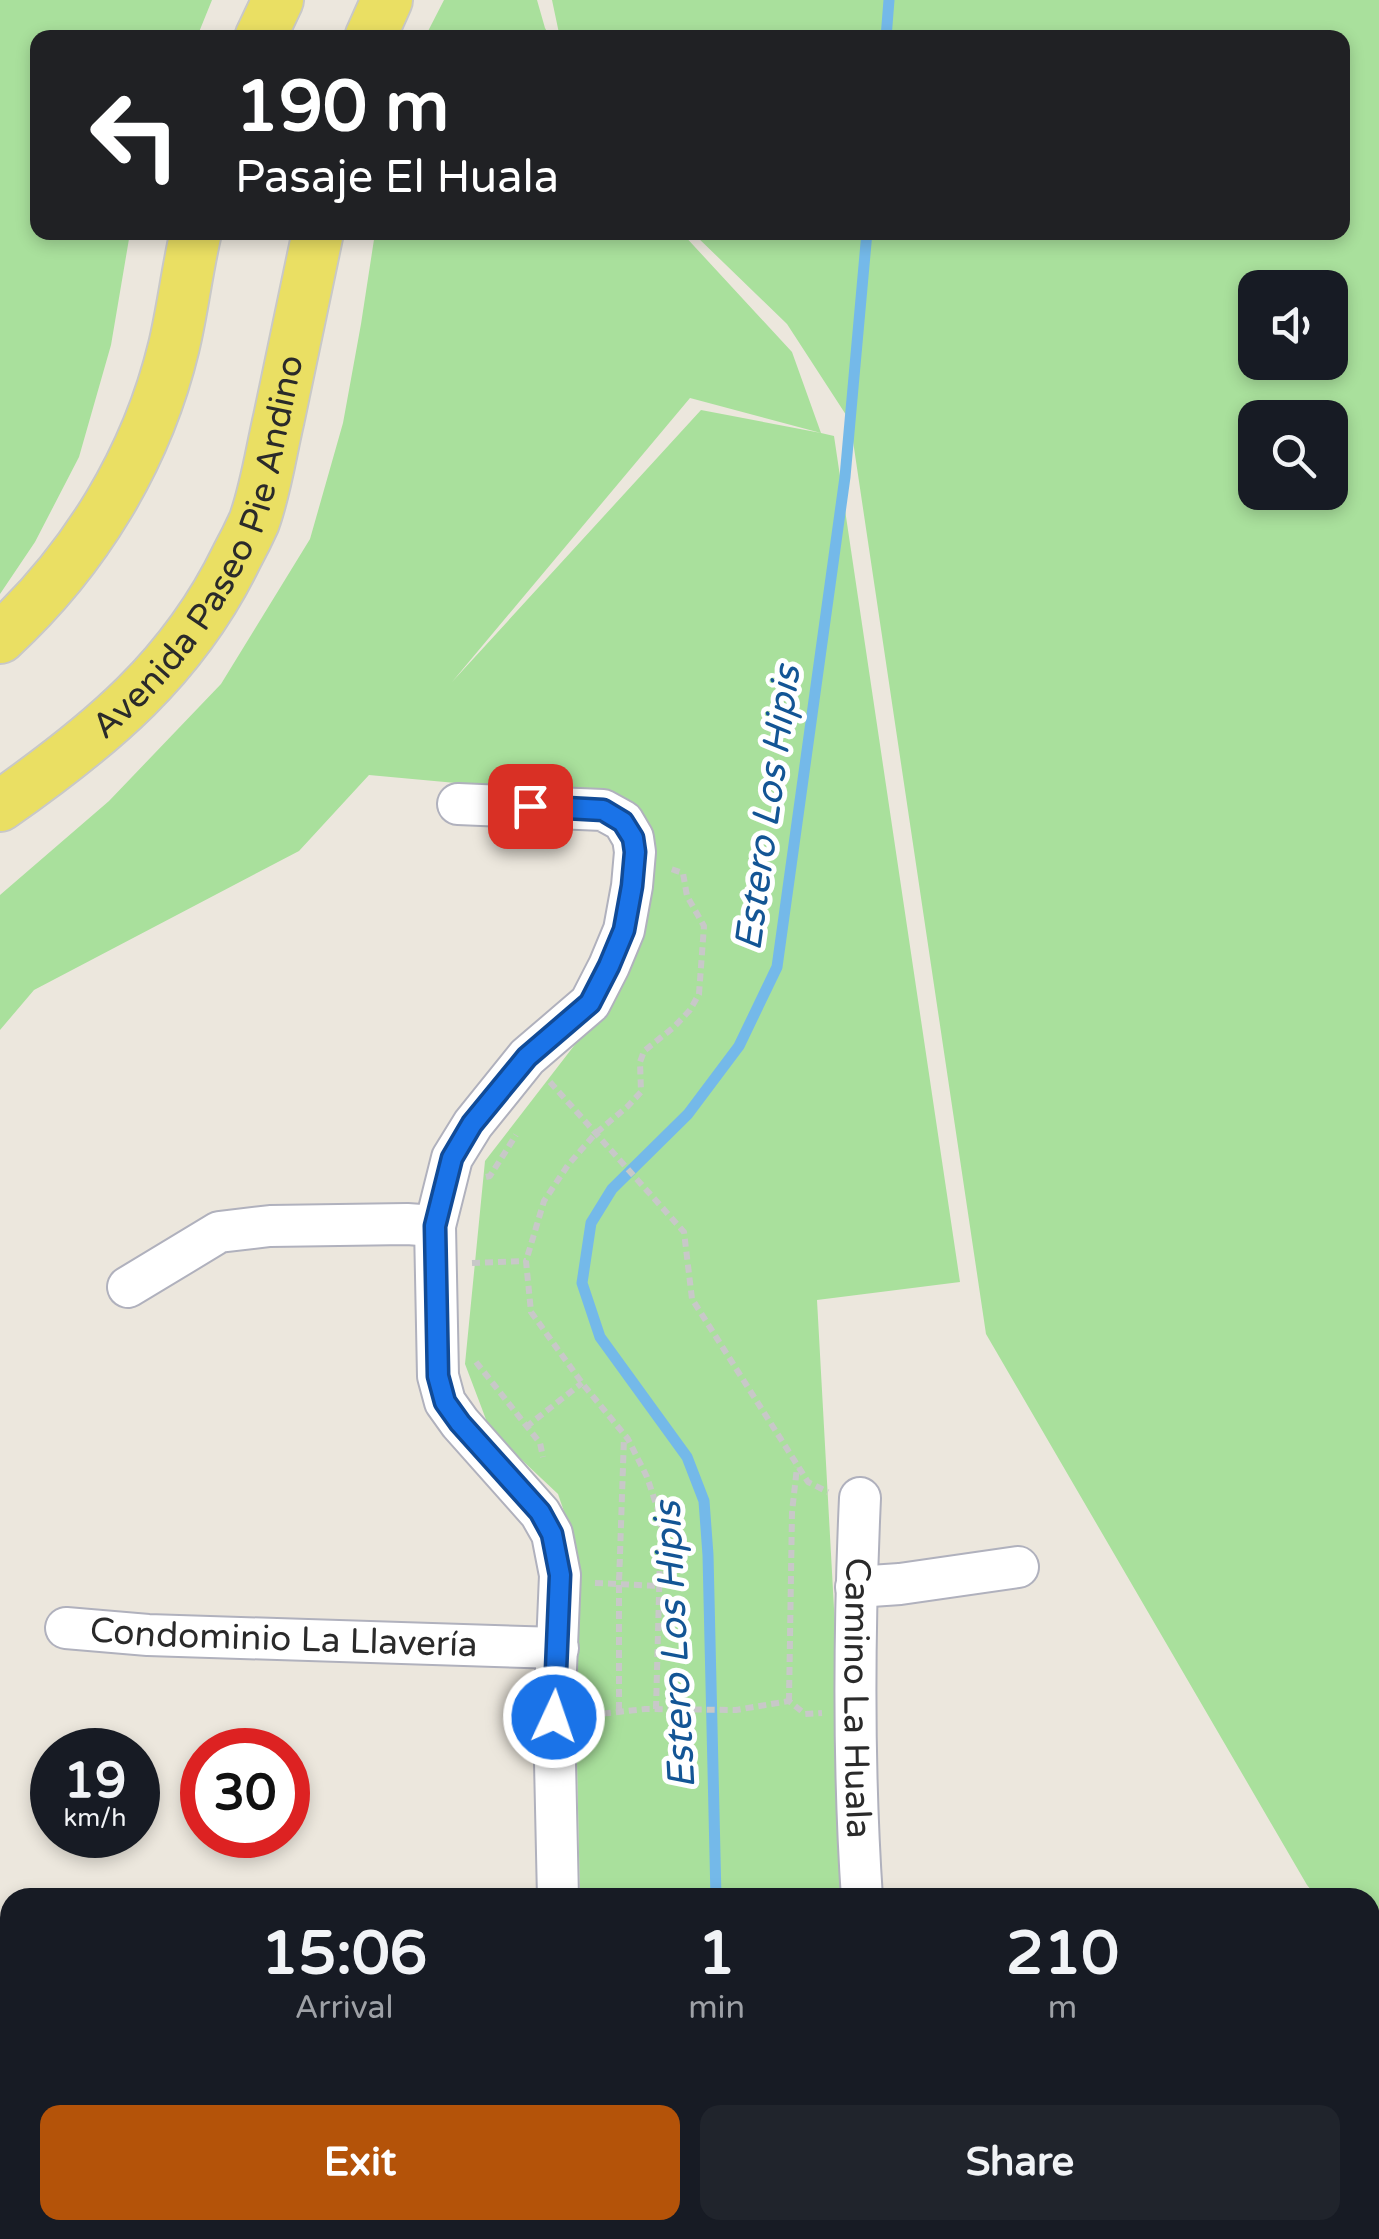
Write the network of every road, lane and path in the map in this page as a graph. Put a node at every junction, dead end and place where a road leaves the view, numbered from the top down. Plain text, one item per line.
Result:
1 (278, 0) edge
2 (387, 0) edge
3 (264, 30) edge
4 (374, 30) edge
5 (194, 240) edge
6 (316, 240) edge
7 (0, 638) edge
8 (458, 804) dead end
9 (0, 806) edge
10 (667, 868) dead end
11 (527, 1057) junction
12 (596, 1133) junction
13 (435, 1226) junction
14 (526, 1262) junction
15 (461, 1264) dead end
16 (128, 1287) dead end
17 (470, 1355) dead end
18 (582, 1382) junction
19 (624, 1434) junction
20 (798, 1466) junction
21 (845, 1499) joint
22 (1018, 1567) dead end
23 (619, 1583) junction
24 (584, 1584) dead end
25 (660, 1586) junction
26 (856, 1587) junction
27 (66, 1628) dead end
28 (558, 1648) junction
29 (789, 1701) junction
30 (656, 1709) junction
31 (619, 1710) junction
32 (826, 1712) dead end
33 (554, 1717) junction
34 (558, 1888) edge
35 (861, 1888) edge

1 - 3 main road
2 - 4 main road
5 - 7 main road
6 - 9 main road, Avenida Paseo Pie Andino
8 - 11 street
10 - 12 path
11 - 12 path
11 - 13 street
12 - 14 path
12 - 20 path
13 - 16 street
13 - 28 street
14 - 15 path
14 - 18 path
17 - 18 path
18 - 19 path
19 - 23 path
19 - 25 path
20 - 21 path
20 - 29 path
21 - 26 street, Camino La Huala
22 - 26 street
23 - 24 path
23 - 25 path
23 - 31 path
25 - 30 path
26 - 35 street, Camino La Huala
27 - 28 street, Condominio La Llavería
28 - 33 street
29 - 30 path
29 - 32 path
30 - 31 path
31 - 33 path
33 - 34 street

